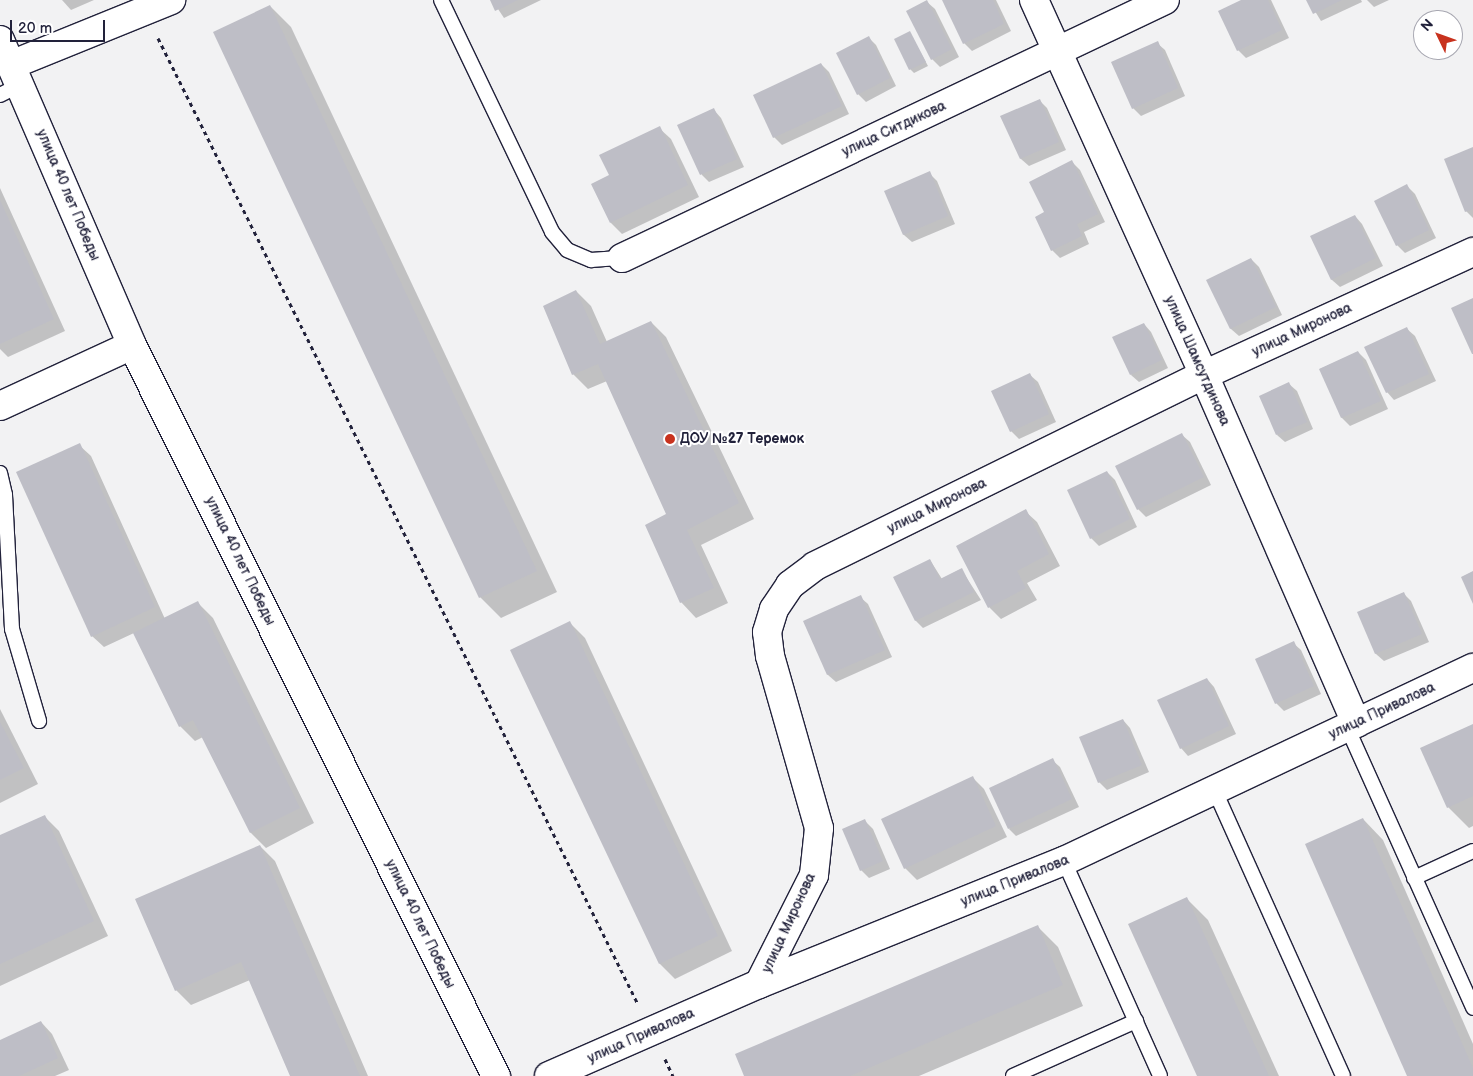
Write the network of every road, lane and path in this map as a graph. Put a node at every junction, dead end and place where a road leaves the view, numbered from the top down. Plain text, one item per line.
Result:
1 (170, 0) edge
2 (441, 0) edge
3 (1034, 0) edge
4 (1166, 0) edge
5 (144, 11) junction
6 (0, 40) edge
7 (1057, 52) junction
8 (10, 82) edge
9 (1473, 252) edge
10 (622, 258) joint
11 (132, 345) junction
12 (1204, 375) junction
13 (0, 406) edge
14 (0, 473) edge
15 (1473, 668) edge
16 (39, 721) dead end
17 (1351, 725) junction
18 (1215, 791) junction
19 (1473, 851) edge
20 (1064, 861) junction
21 (1414, 878) junction
22 (759, 984) junction
23 (1473, 1008) edge
24 (1136, 1021) junction
25 (651, 1032) junction
26 (496, 1076) edge
27 (549, 1076) edge
28 (674, 1076) edge
29 (1013, 1076) edge
30 (1160, 1076) edge
31 (1343, 1076) edge

1 - 5 street
2 - 10 lane
3 - 7 street, улица Шамсутдинова
4 - 7 street, улица Ситдикова
5 - 8 street
5 - 25 path
6 - 8 street, улица 40 лет Победы
7 - 10 street, улица Ситдикова
7 - 12 street, улица Шамсутдинова
8 - 11 street, улица 40 лет Победы
9 - 12 street, улица Миронова
11 - 13 street
11 - 26 street, улица 40 лет Победы
12 - 17 street, улица Шамсутдинова
12 - 22 street, улица Миронова
14 - 16 lane
15 - 17 street, улица Привалова
17 - 18 street, улица Привалова
17 - 21 lane
18 - 20 street, улица Привалова
18 - 31 lane
19 - 21 lane
20 - 22 street, улица Привалова
20 - 24 lane
21 - 23 lane
22 - 25 street, улица Привалова
24 - 29 lane
24 - 30 lane
25 - 27 street, улица Привалова
25 - 28 path

